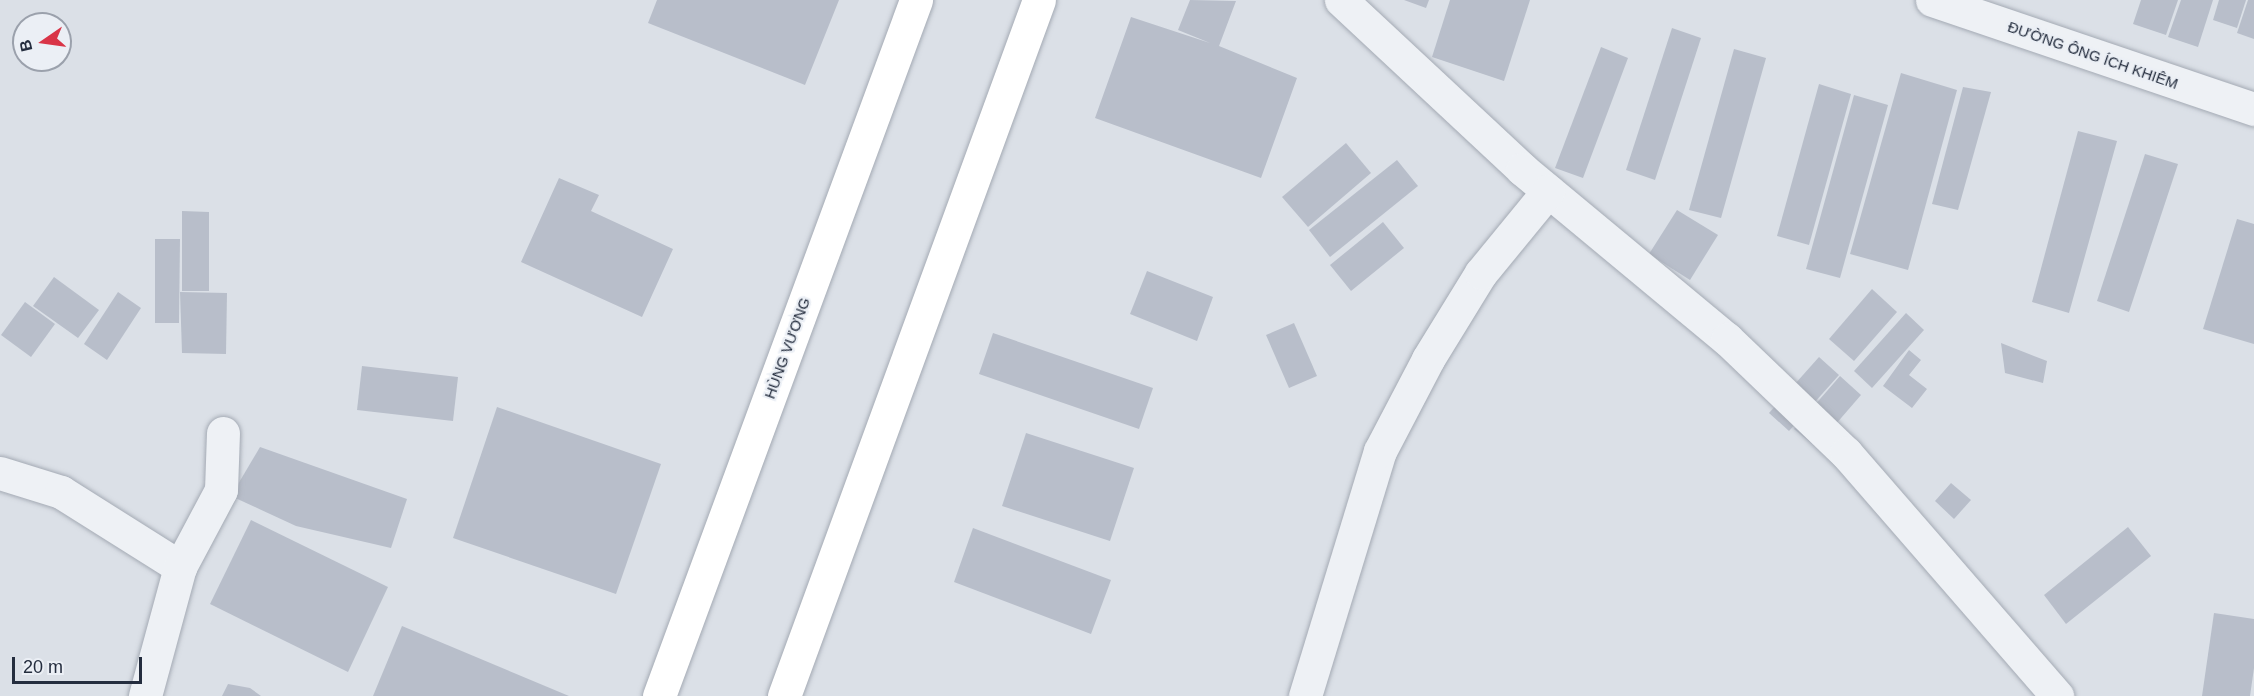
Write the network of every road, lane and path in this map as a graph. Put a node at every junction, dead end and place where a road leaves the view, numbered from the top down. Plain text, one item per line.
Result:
1 (916, 0) edge
2 (1039, 0) edge
3 (1341, 0) edge
4 (1932, 0) edge
5 (2254, 109) edge
6 (1548, 191) junction
7 (223, 434) dead end
8 (0, 473) edge
9 (180, 567) junction
10 (145, 696) edge
11 (659, 696) edge
12 (784, 696) edge
13 (1305, 696) edge
14 (2057, 696) edge

1 - 11 main road, HÙNG VƯƠNG
2 - 12 main road
3 - 6 street
4 - 5 street, ĐƯỜNG ÔNG ÍCH KHIÊM
6 - 13 street
6 - 14 street
7 - 9 street
8 - 9 street
9 - 10 street

